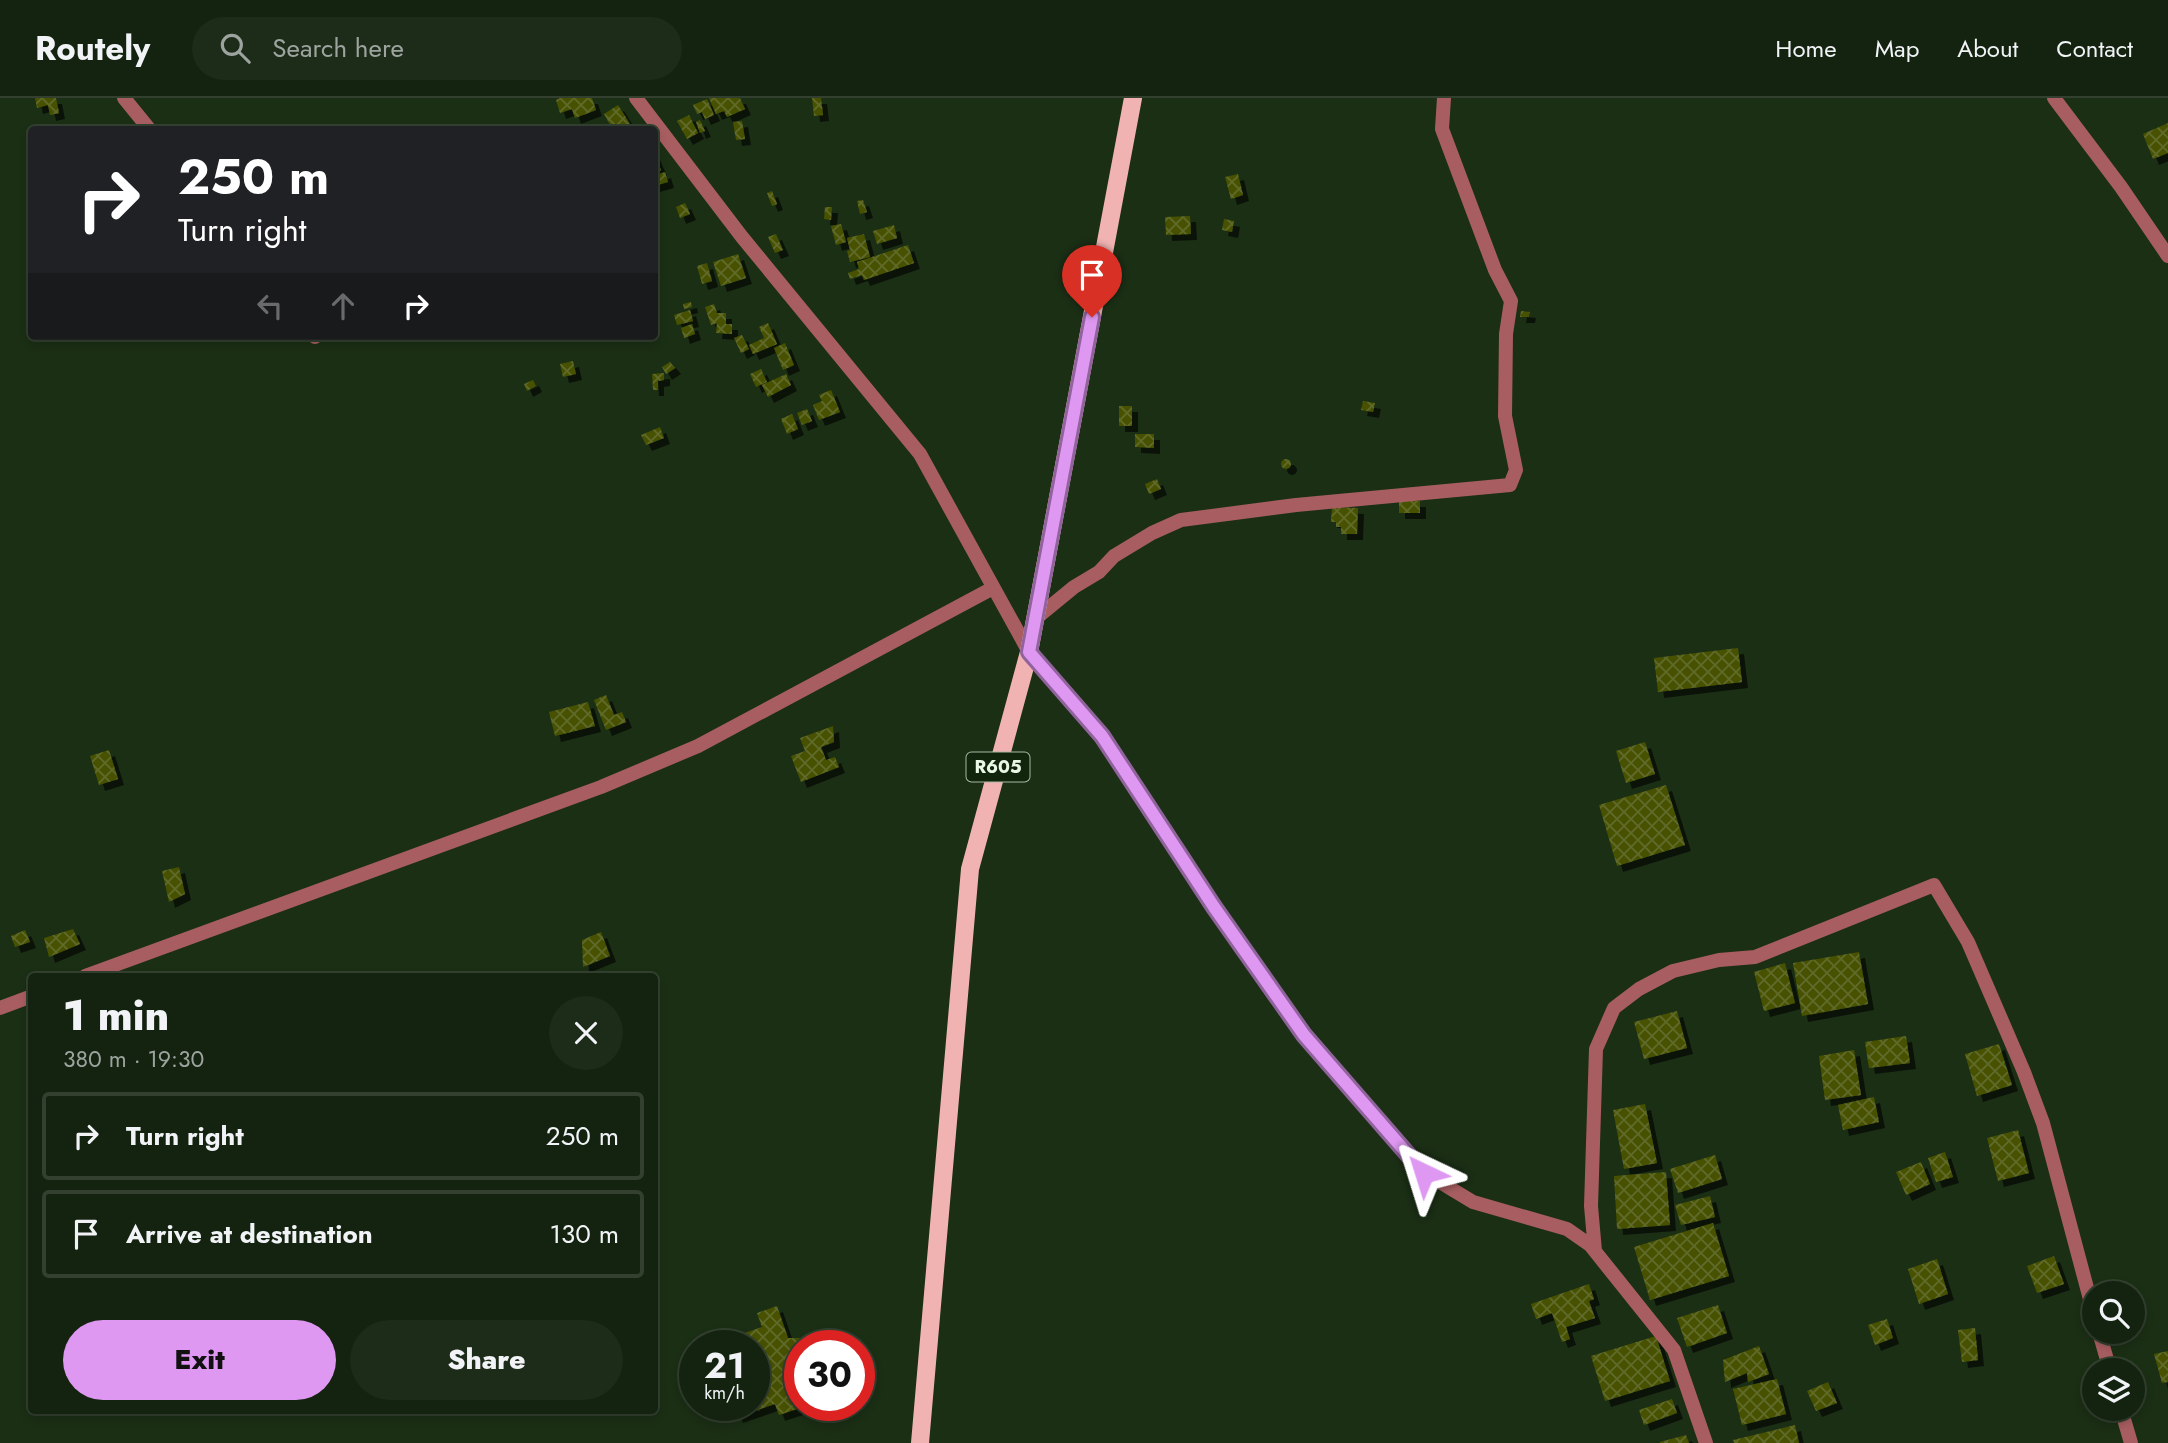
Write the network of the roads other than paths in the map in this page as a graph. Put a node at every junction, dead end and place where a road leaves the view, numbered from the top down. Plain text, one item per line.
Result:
1 (124, 98) edge
2 (636, 98) edge
3 (1133, 98) edge
4 (1444, 98) edge
5 (2054, 98) edge
6 (147, 126) edge
7 (657, 126) edge
8 (658, 127) edge
9 (2168, 256) edge
10 (993, 588) junction
11 (1035, 619) junction
12 (1029, 652) junction
13 (93, 973) edge
14 (28, 998) edge
15 (0, 1008) edge
16 (1595, 1251) junction
17 (2085, 1281) edge
18 (2125, 1421) edge
19 (920, 1443) edge
20 (1706, 1443) edge
21 (2131, 1443) edge

1 - 6 street
2 - 7 street
3 - 11 main road, R605
4 - 11 street
5 - 9 street
8 - 10 street
10 - 12 street
10 - 13 street
11 - 12 main road, R605
12 - 16 street
12 - 19 main road, R605
14 - 15 street
16 - 17 street
16 - 20 street
18 - 21 street

